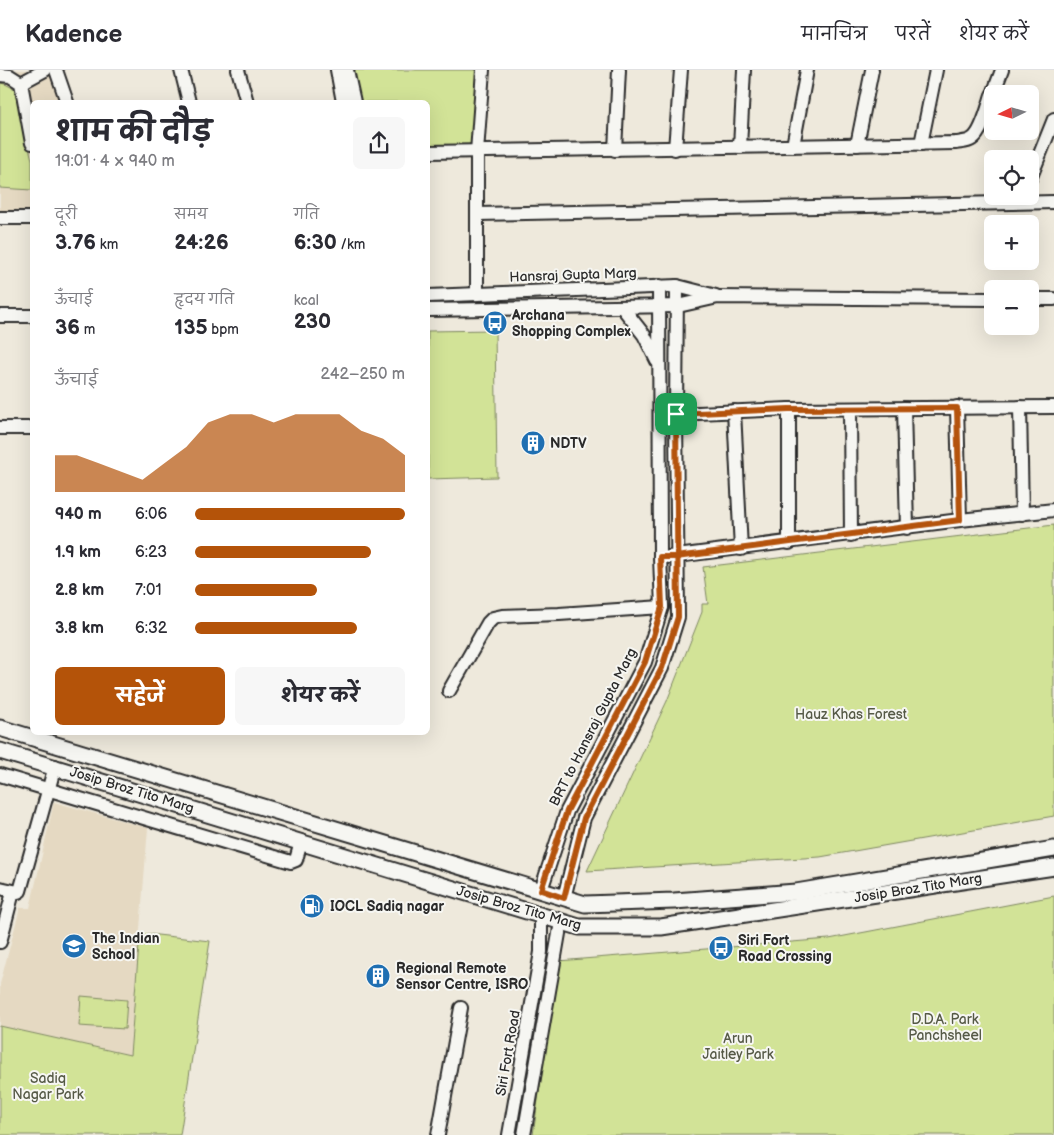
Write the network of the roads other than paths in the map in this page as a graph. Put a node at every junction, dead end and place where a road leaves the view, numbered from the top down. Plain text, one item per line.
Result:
1 (45, 70) edge
2 (56, 70) edge
3 (181, 70) edge
4 (238, 70) edge
5 (337, 70) edge
6 (347, 70) edge
7 (483, 70) edge
8 (619, 70) edge
9 (680, 70) edge
10 (744, 70) edge
11 (808, 70) edge
12 (872, 70) edge
13 (936, 70) edge
14 (1002, 70) edge
15 (0, 75) edge
16 (21, 83) junction
17 (996, 85) edge
18 (66, 100) edge
19 (188, 100) edge
20 (246, 100) edge
21 (343, 100) edge
22 (354, 100) edge
23 (984, 119) edge
24 (1054, 119) edge
25 (30, 132) edge
26 (921, 144) junction
27 (857, 145) junction
28 (793, 146) junction
29 (740, 147) junction
30 (675, 148) junction
31 (615, 150) junction
32 (430, 152) edge
33 (477, 152) junction
34 (1039, 156) edge
35 (984, 201) edge
36 (1039, 201) edge
37 (1054, 202) edge
38 (477, 214) junction
39 (0, 218) edge
40 (30, 218) edge
41 (659, 286) junction
42 (677, 286) junction
43 (477, 294) junction
44 (430, 296) edge
45 (718, 297) junction
46 (984, 299) edge
47 (1039, 299) edge
48 (1054, 299) edge
49 (660, 306) junction
50 (678, 306) junction
51 (622, 307) junction
52 (430, 310) edge
53 (0, 316) edge
54 (30, 316) edge
55 (660, 365) junction
56 (1020, 407) junction
57 (1054, 407) edge
58 (904, 408) junction
59 (957, 408) junction
60 (789, 409) junction
61 (850, 409) junction
62 (734, 411) junction
63 (676, 414) junction
64 (0, 428) edge
65 (30, 428) edge
66 (1054, 510) edge
67 (1022, 514) junction
68 (960, 520) junction
69 (907, 528) junction
70 (851, 535) junction
71 (788, 543) junction
72 (741, 549) junction
73 (660, 557) junction
74 (676, 557) junction
75 (662, 607) junction
76 (651, 642) junction
77 (669, 647) junction
78 (449, 690) dead end
79 (0, 728) edge
80 (0, 751) edge
81 (55, 766) junction
82 (0, 775) edge
83 (48, 790) junction
84 (300, 842) junction
85 (1054, 849) edge
86 (1054, 867) edge
87 (0, 888) edge
88 (541, 890) junction
89 (13, 892) junction
90 (564, 898) junction
91 (649, 902) junction
92 (541, 916) junction
93 (561, 922) junction
94 (648, 927) junction
95 (0, 942) edge
96 (461, 1008) dead end
97 (438, 1135) edge
98 (510, 1135) edge
99 (524, 1135) edge

1 - 16 street
2 - 18 street
3 - 19 street
4 - 20 street
5 - 21 street
6 - 22 street
7 - 33 street
8 - 31 street
9 - 30 street
10 - 29 street
11 - 28 street
12 - 27 street
13 - 26 street
14 - 17 street
15 - 16 street
16 - 25 street
23 - 26 street
24 - 34 street
26 - 27 street
27 - 28 street
28 - 29 street
29 - 30 street
30 - 31 street
31 - 33 street
32 - 33 street
33 - 38 street
35 - 38 street
36 - 37 street
38 - 43 street
39 - 40 street
41 - 42 street, Hansraj Gupta Marg
41 - 43 street, Hansraj Gupta Marg
41 - 49 street, BRT to Hansraj Gupta Marg
42 - 45 street, Hansraj Gupta Marg
42 - 50 street
43 - 44 street, Hansraj Gupta Marg
45 - 46 street, Hansraj Gupta Marg
45 - 50 street, Hansraj Gupta Marg
47 - 48 street
49 - 50 street, Hansraj Gupta Marg
49 - 51 street, Hansraj Gupta Marg
49 - 55 street, BRT to Hansraj Gupta Marg
50 - 63 street
51 - 52 street, Hansraj Gupta Marg
51 - 55 street
53 - 54 street
55 - 73 street, BRT to Hansraj Gupta Marg
56 - 57 street
56 - 59 street
56 - 67 street
58 - 59 street
58 - 61 street
58 - 69 street
59 - 68 street
60 - 61 street
60 - 62 street
60 - 71 street
61 - 70 street
62 - 63 street
62 - 72 street
63 - 74 street
64 - 65 street
66 - 67 street
67 - 68 street
68 - 69 street
69 - 70 street
70 - 71 street
71 - 72 street
72 - 74 street
73 - 74 street
73 - 75 street, BRT to Hansraj Gupta Marg
74 - 77 street
75 - 76 street, BRT to Hansraj Gupta Marg
75 - 78 street
76 - 77 street
76 - 88 street, BRT to Hansraj Gupta Marg
77 - 90 street
79 - 88 main road, Josip Broz Tito Marg
80 - 81 main road, Josip Broz Tito Marg
81 - 83 street
81 - 84 main road, Josip Broz Tito Marg
82 - 83 street
83 - 84 street
83 - 89 street
84 - 92 main road, Josip Broz Tito Marg
85 - 91 main road, Josip Broz Tito Marg
86 - 94 main road, Josip Broz Tito Marg
87 - 89 street
88 - 90 main road, Josip Broz Tito Marg
89 - 95 street
90 - 91 main road, Josip Broz Tito Marg
91 - 94 main road
92 - 93 main road, Josip Broz Tito Marg
92 - 98 street, Siri Fort Road
93 - 94 main road, Josip Broz Tito Marg
93 - 99 street
96 - 97 street

